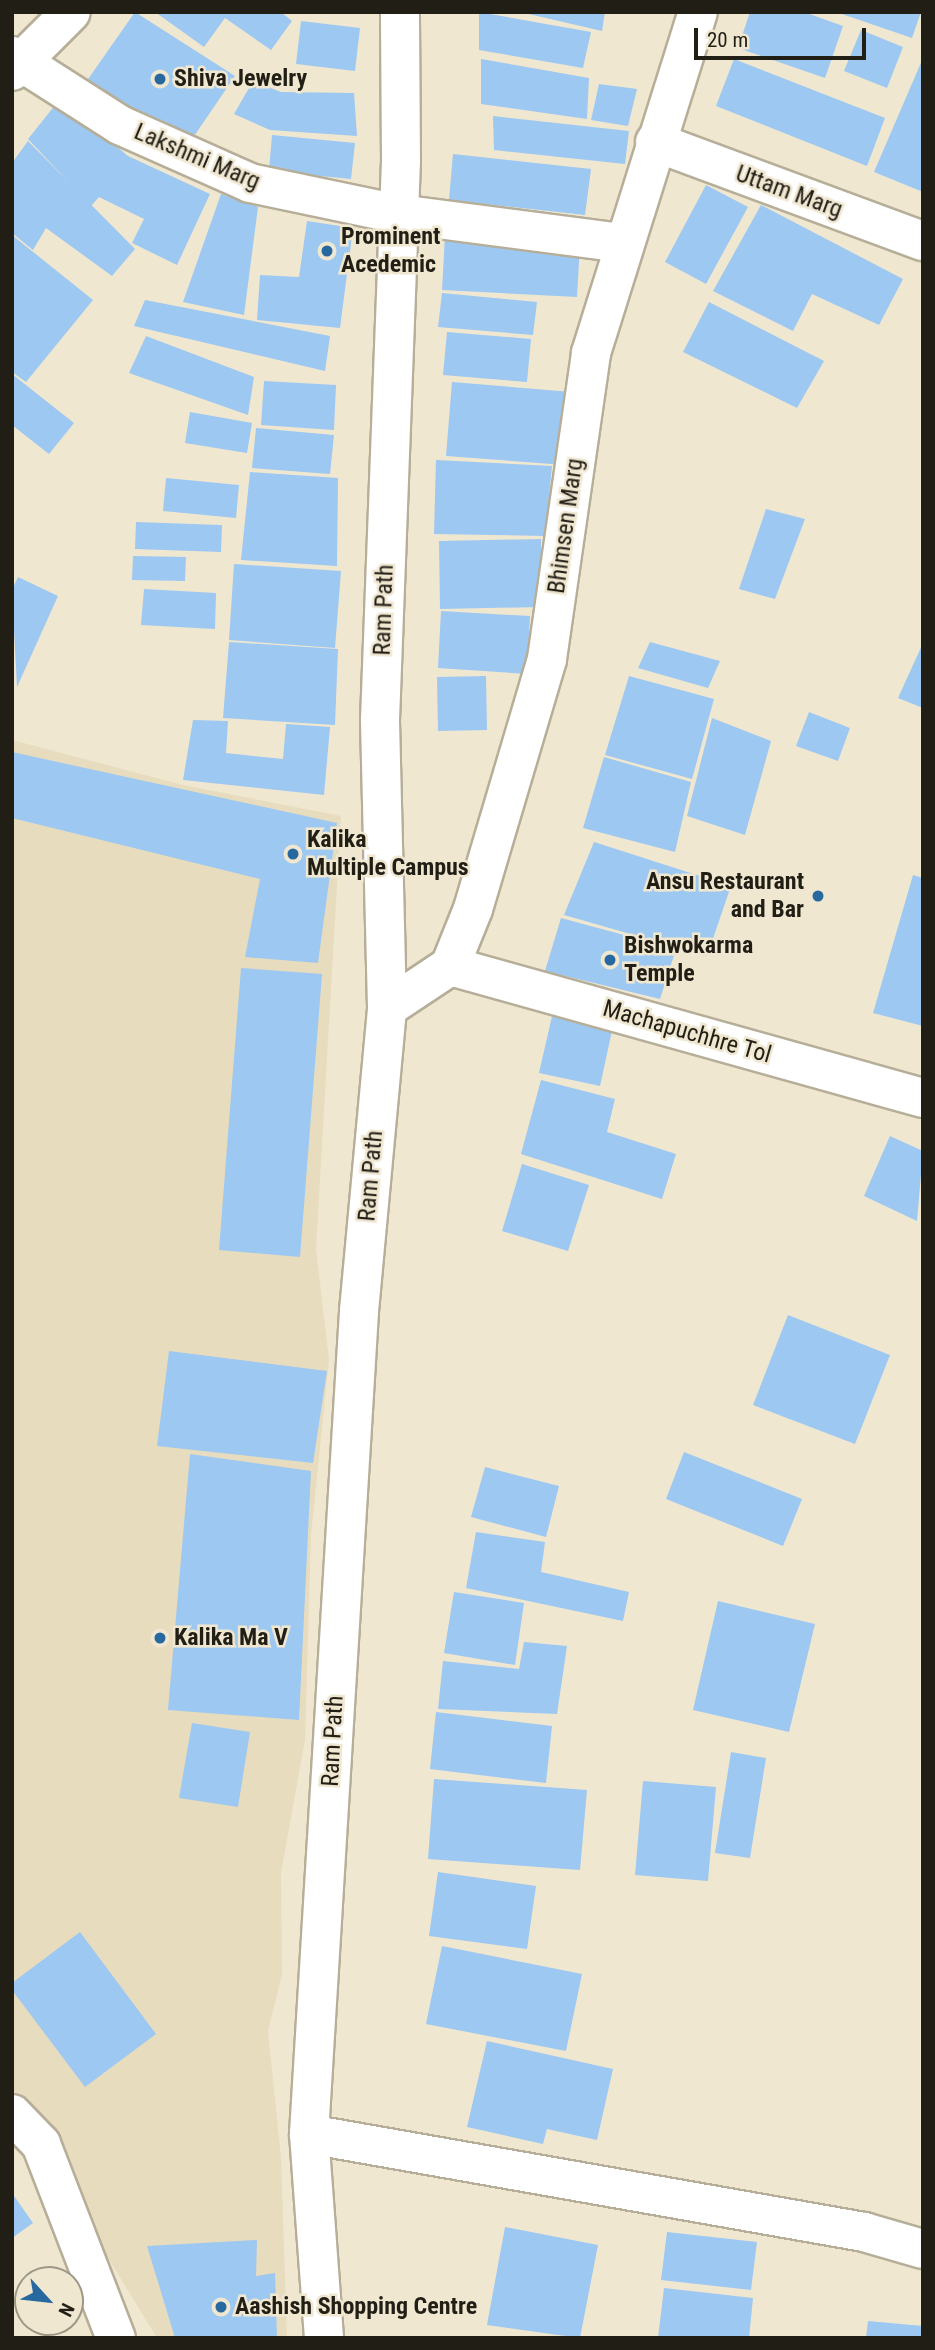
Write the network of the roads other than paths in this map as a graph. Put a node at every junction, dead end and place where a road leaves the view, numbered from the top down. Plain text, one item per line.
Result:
1 (71, 12) edge
2 (400, 12) edge
3 (698, 12) edge
4 (15, 63) edge
5 (655, 142) junction
6 (399, 214) junction
7 (923, 241) edge
8 (622, 243) junction
9 (450, 966) junction
10 (387, 1008) junction
11 (923, 1098) edge
12 (12, 2115) edge
13 (309, 2134) junction
14 (923, 2249) edge
15 (116, 2338) edge
16 (324, 2338) edge

1 - 4 street
2 - 6 street, Ram Path
3 - 5 street, Bhimsen Marg
4 - 6 street, Lakshmi Marg
5 - 7 street, Uttam Marg
5 - 8 street, Bhimsen Marg
6 - 8 street, Lakshmi Marg
6 - 10 street, Ram Path
8 - 9 street, Bhimsen Marg
9 - 10 street
9 - 11 street, Machapuchhre Tol
10 - 13 street, Ram Path
12 - 15 street
13 - 14 street
13 - 16 street, Ram Path

